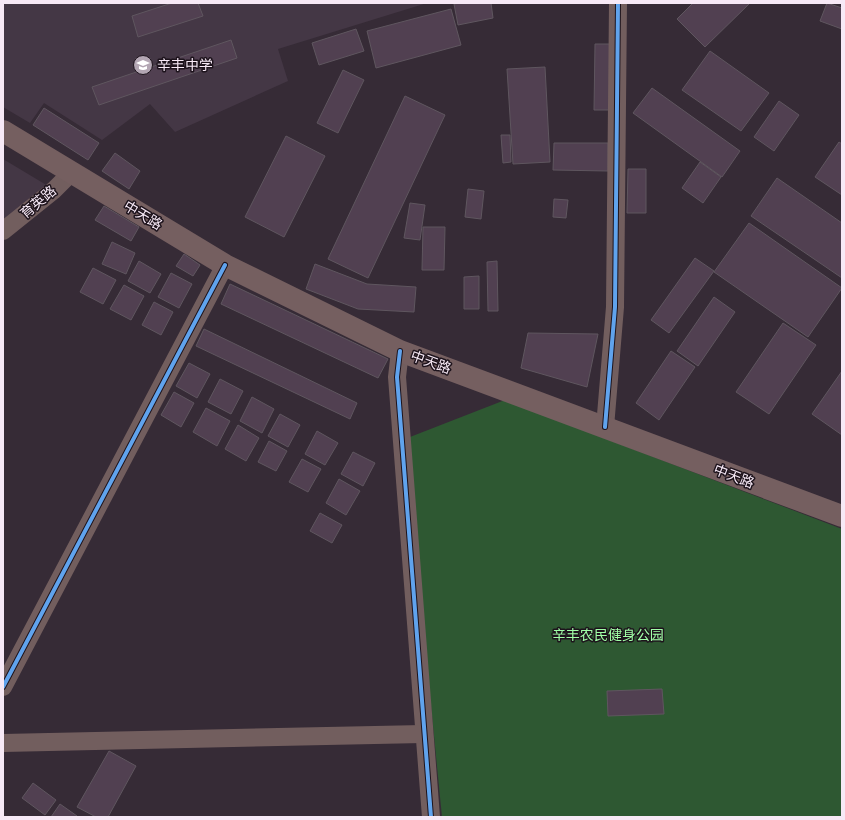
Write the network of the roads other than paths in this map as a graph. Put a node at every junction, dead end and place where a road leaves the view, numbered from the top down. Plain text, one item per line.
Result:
1 (618, 3) edge
2 (3, 131) edge
3 (72, 172) junction
4 (3, 231) edge
5 (225, 265) junction
6 (400, 351) junction
7 (605, 428) junction
8 (842, 516) edge
9 (3, 687) edge
10 (423, 734) junction
11 (3, 743) edge
12 (431, 817) edge

1 - 7 street
2 - 3 main road, 中天路
3 - 4 street, 育英路
3 - 5 main road, 中天路
5 - 6 main road, 中天路
5 - 9 street
6 - 7 main road, 中天路
6 - 10 street
7 - 8 main road, 中天路
10 - 11 street
10 - 12 street

